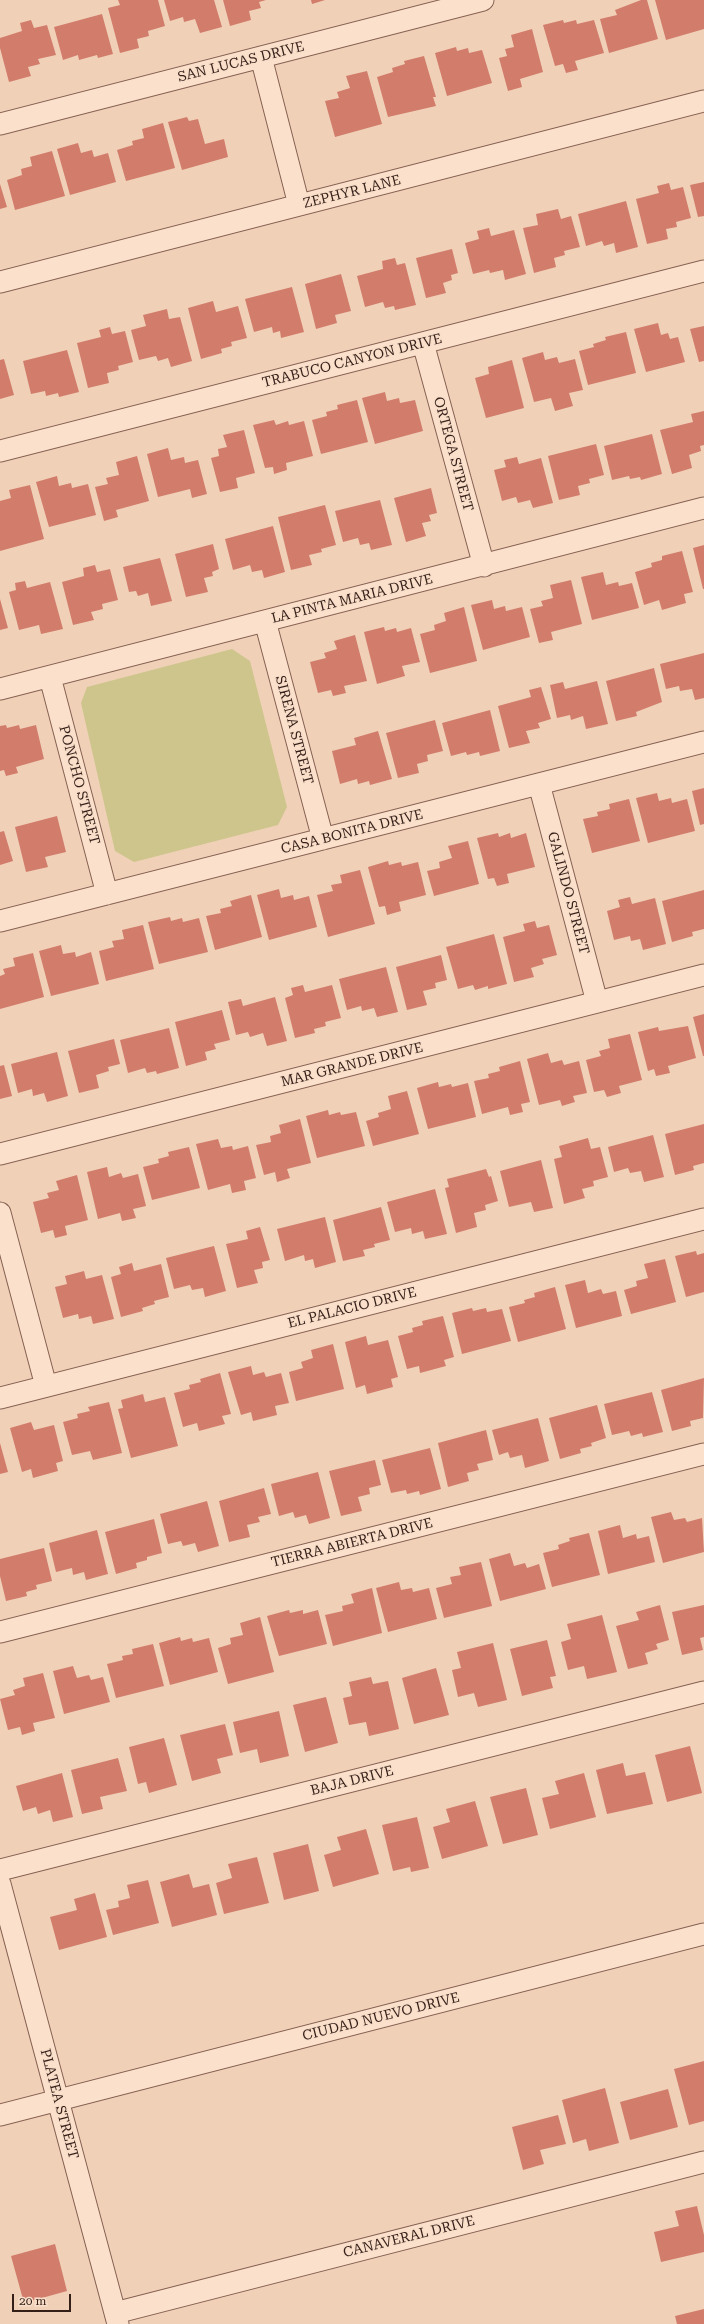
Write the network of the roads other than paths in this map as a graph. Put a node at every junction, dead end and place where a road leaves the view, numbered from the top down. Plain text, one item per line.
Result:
1 (483, 0) edge
2 (427, 7) edge
3 (261, 57) junction
4 (704, 102) edge
5 (0, 124) edge
6 (299, 205) junction
7 (704, 271) edge
8 (0, 282) edge
9 (423, 343) junction
10 (0, 451) edge
11 (704, 508) edge
12 (484, 566) junction
13 (265, 621) junction
14 (50, 677) junction
15 (0, 690) edge
16 (704, 742) edge
17 (539, 784) junction
18 (323, 839) junction
19 (107, 894) junction
20 (0, 922) edge
21 (704, 975) edge
22 (597, 1002) junction
23 (0, 1154) edge
24 (0, 1213) edge
25 (704, 1219) edge
26 (46, 1386) junction
27 (0, 1398) edge
28 (704, 1456) edge
29 (0, 1632) edge
30 (704, 1692) edge
31 (0, 1870) edge
32 (0, 1884) edge
33 (704, 1934) edge
34 (58, 2100) junction
35 (0, 2115) edge
36 (704, 2162) edge
37 (116, 2318) edge

1 - 2 street, SAN LUCAS DRIVE
2 - 3 street, SAN LUCAS DRIVE
3 - 5 street, SAN LUCAS DRIVE
3 - 6 street
4 - 6 street, ZEPHYR LANE
6 - 8 street, ZEPHYR LANE
7 - 9 street, TRABUCO CANYON DRIVE
9 - 10 street, TRABUCO CANYON DRIVE
9 - 12 street, ORTEGA STREET
11 - 12 street, LA PINTA MARIA DRIVE
12 - 13 street, LA PINTA MARIA DRIVE
13 - 14 street, LA PINTA MARIA DRIVE
13 - 18 street, SIRENA STREET
14 - 15 street, LA PINTA MARIA DRIVE
14 - 19 street, PONCHO STREET
16 - 17 street, CASA BONITA DRIVE
17 - 18 street, CASA BONITA DRIVE
17 - 22 street, GALINDO STREET
18 - 19 street, CASA BONITA DRIVE
19 - 20 street, CASA BONITA DRIVE
21 - 22 street, MAR GRANDE DRIVE
22 - 23 street, MAR GRANDE DRIVE
24 - 26 street
25 - 26 street, EL PALACIO DRIVE
26 - 27 street, EL PALACIO DRIVE
28 - 29 street, TIERRA ABIERTA DRIVE
30 - 31 street, BAJA DRIVE
32 - 34 street, PLATEA STREET
33 - 34 street, CIUDAD NUEVO DRIVE
34 - 35 street, CIUDAD NUEVO DRIVE
34 - 37 street, PLATEA STREET
36 - 37 street, CANAVERAL DRIVE

